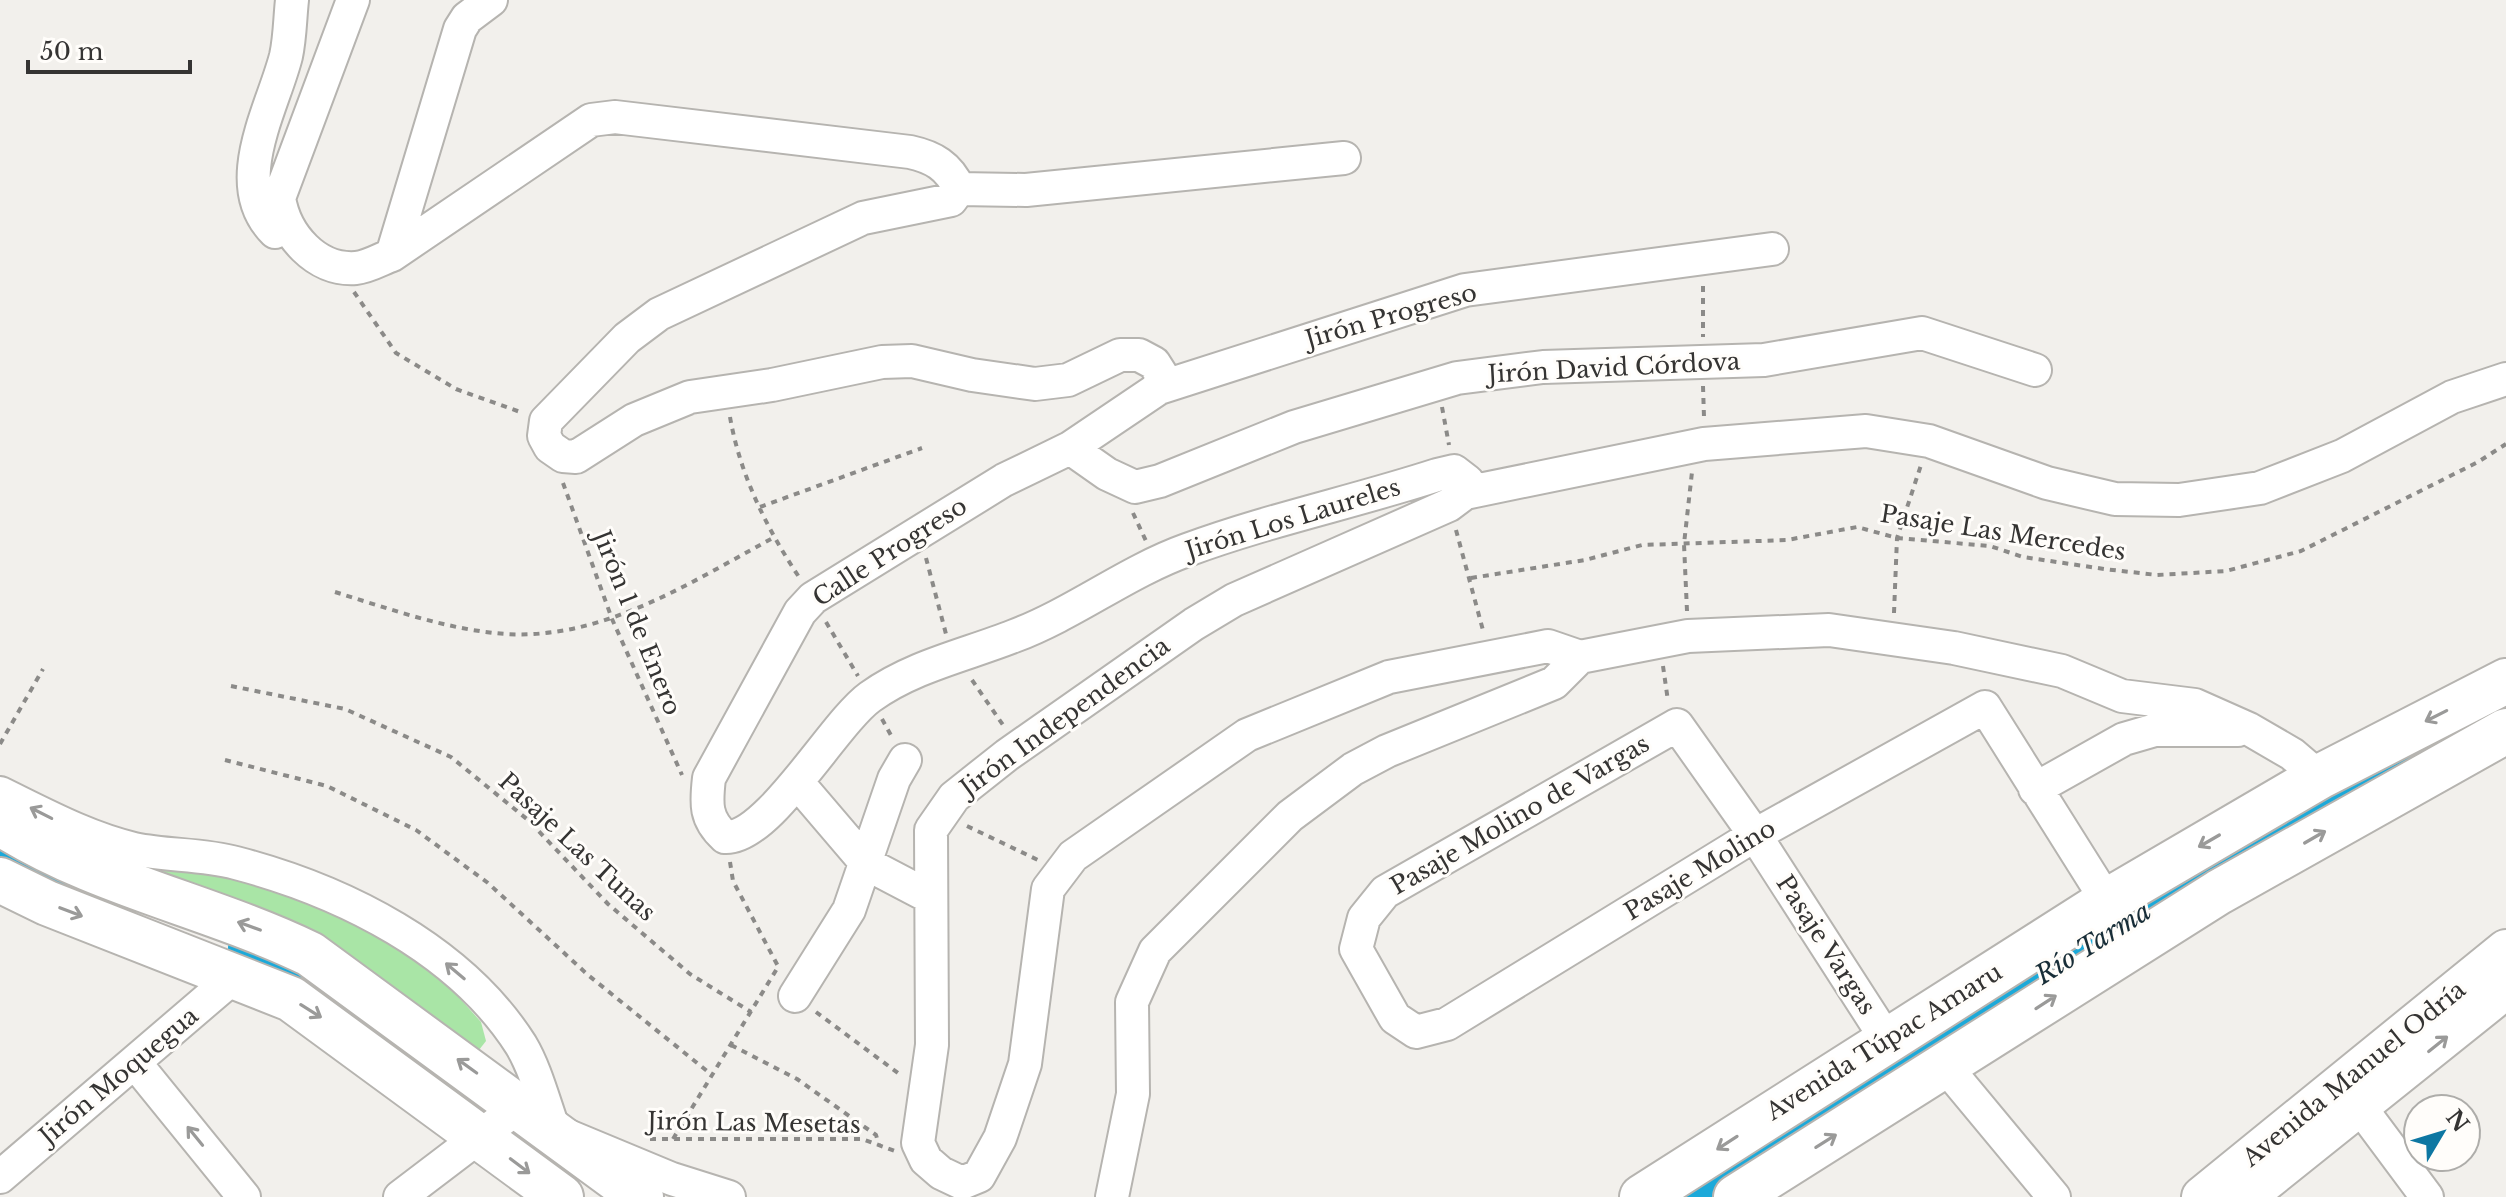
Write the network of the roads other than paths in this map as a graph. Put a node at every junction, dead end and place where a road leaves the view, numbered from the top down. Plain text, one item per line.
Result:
1 (292, 0) edge
2 (353, 0) edge
3 (491, 0) edge
4 (1344, 158) dead end
5 (959, 189) junction
6 (1772, 249) dead end
7 (308, 252) junction
8 (392, 255) junction
9 (2035, 370) dead end
10 (2506, 379) edge
11 (1159, 388) junction
12 (1070, 448) junction
13 (1456, 490) junction
14 (1580, 657) junction
15 (2506, 681) edge
16 (1677, 725) joint
17 (2249, 729) junction
18 (2506, 731) edge
19 (905, 760) road end
20 (2319, 777) junction
21 (797, 782) junction
22 (2035, 789) junction
23 (0, 793) edge
24 (1755, 835) junction
25 (725, 837) joint
26 (5, 846) edge
27 (867, 864) junction
28 (930, 897) junction
29 (2107, 901) junction
30 (2506, 950) edge
31 (236, 975) junction
32 (2506, 988) edge
33 (795, 996) road end
34 (1416, 1032) joint
35 (1887, 1040) junction
36 (136, 1064) junction
37 (1946, 1067) junction
38 (2355, 1096) junction
39 (538, 1117) junction
40 (480, 1135) junction
41 (0, 1177) edge
42 (244, 1197) edge
43 (400, 1197) edge
44 (561, 1197) edge
45 (641, 1197) edge
46 (729, 1197) edge
47 (1112, 1197) edge
48 (1642, 1197) edge
49 (1736, 1197) edge
50 (2054, 1197) edge
51 (2202, 1197) edge
52 (2245, 1197) edge
53 (2427, 1197) edge

1 - 7 street
2 - 7 street
3 - 8 street
4 - 5 street
5 - 8 street
5 - 11 street
6 - 11 street, Jirón Progreso
7 - 8 street
9 - 12 street, Jirón David Córdova
10 - 13 street, Jirón Los Laureles
11 - 12 street, Calle Progreso
12 - 25 street, Calle Progreso
13 - 21 street, Jirón Los Laureles
13 - 28 street, Jirón Independencia
14 - 17 street
14 - 28 street, Jirón Independencia
14 - 47 street
15 -> 20 highway, Avenida Túpac Amaru
16 - 24 street, Pasaje Vargas
16 - 34 street, Pasaje Molino de Vargas
17 - 20 street
17 - 22 street
37 -> 18 highway
19 - 27 street
20 -> 29 highway, Avenida Túpac Amaru
21 - 25 street, Jirón Los Laureles
21 - 27 street
22 - 24 street, Pasaje Molino
22 - 29 street
39 -> 23 street
24 - 34 street, Pasaje Molino
24 - 35 street, Pasaje Vargas
26 -> 31 highway
39 -> 26 highway
27 - 28 street
27 - 33 street
29 - 35 highway, Avenida Túpac Amaru
30 - 38 main road, Avenida Manuel Odría
31 - 36 street, Jirón Moquegua
31 -> 40 highway
38 -> 32 main road, Avenida Manuel Odría
35 -> 48 highway, Avenida Túpac Amaru
36 - 41 street, Jirón Moquegua
42 -> 36 street
49 -> 37 highway
37 - 50 street
38 - 51 main road, Avenida Manuel Odría
38 - 52 main road, Avenida Manuel Odría
38 - 53 street
39 - 40 street
39 - 45 highway
39 - 46 street
40 - 43 street
40 -> 44 highway

